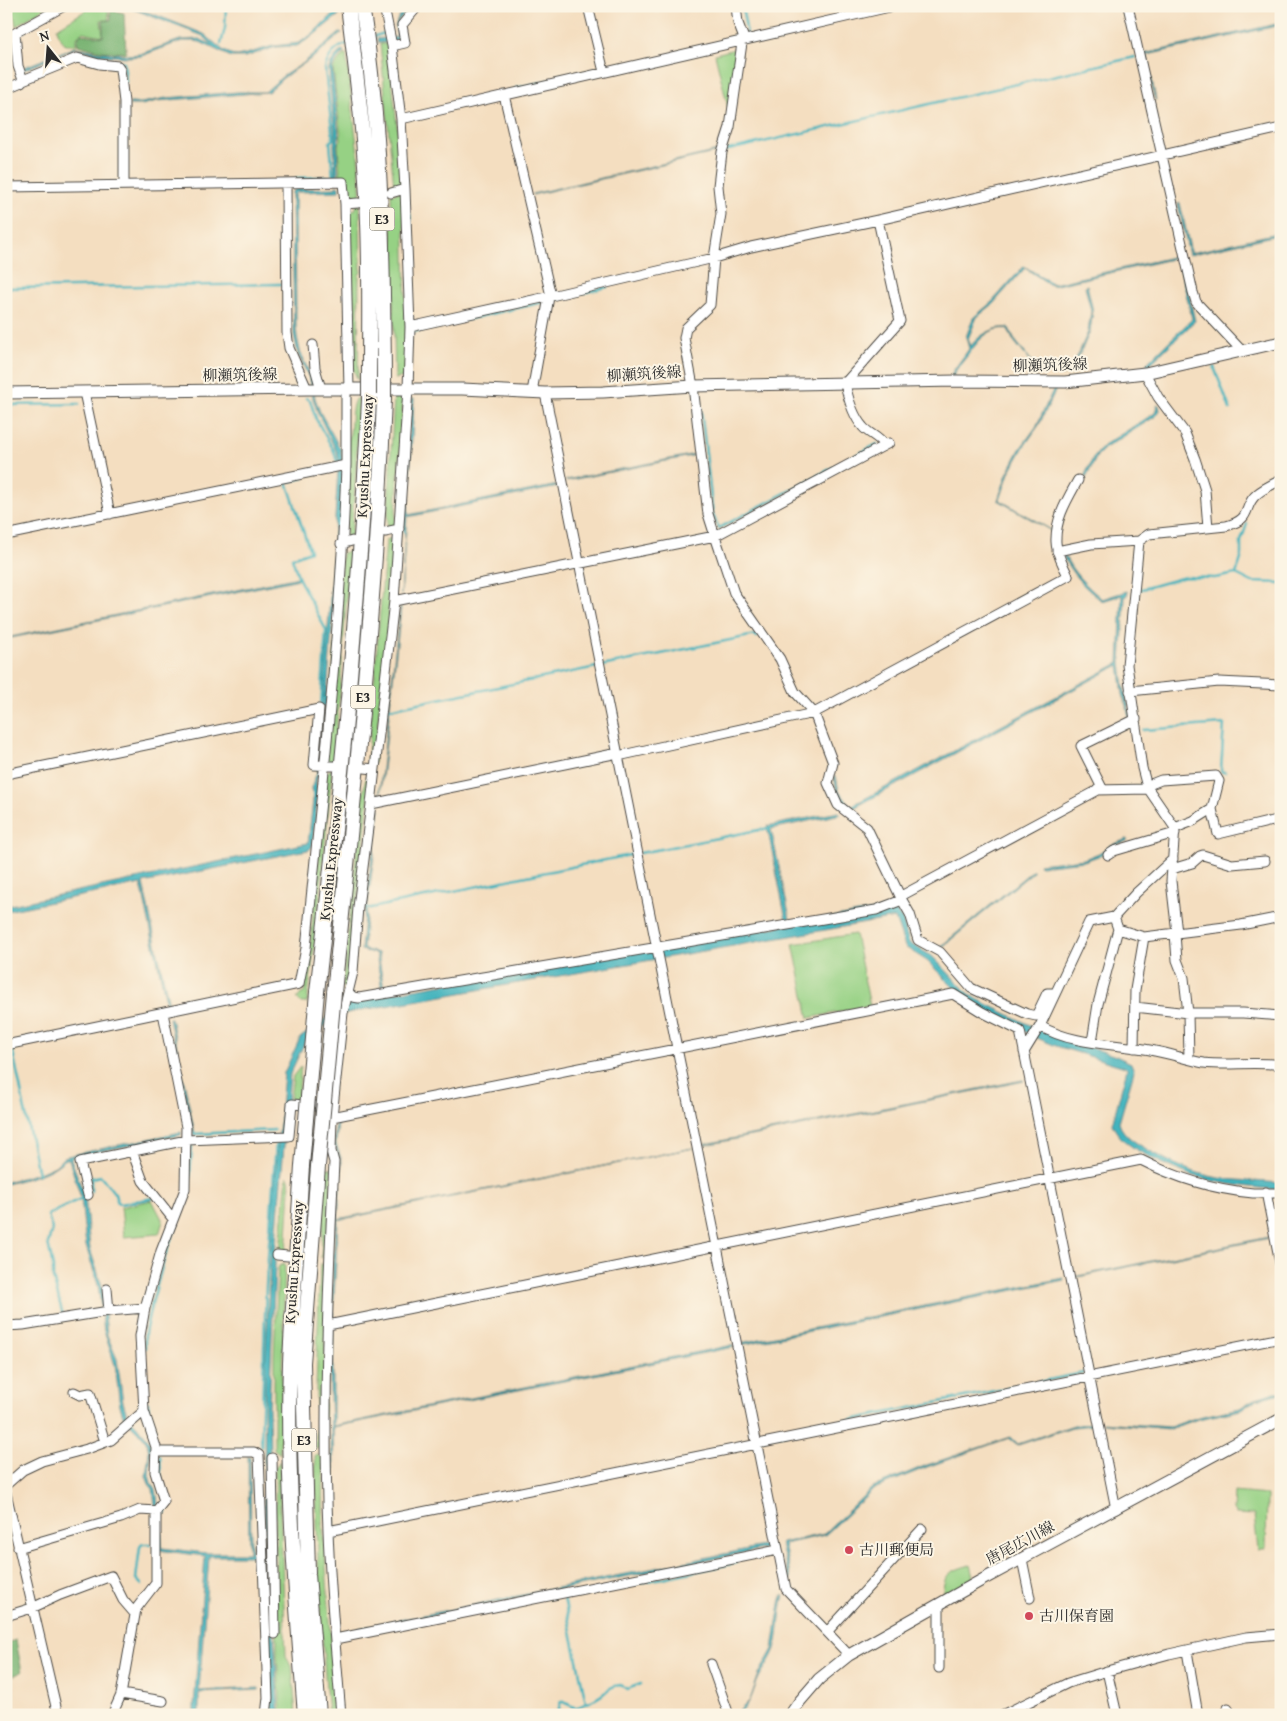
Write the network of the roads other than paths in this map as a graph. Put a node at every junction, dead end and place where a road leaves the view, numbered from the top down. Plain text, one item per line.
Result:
1 (64, 6) edge
2 (348, 6) edge
3 (362, 6) edge
4 (384, 6) edge
5 (418, 6) edge
6 (588, 6) edge
7 (736, 6) edge
8 (894, 6) edge
9 (1128, 6) edge
10 (10, 35) edge
11 (742, 41) junction
12 (392, 46) junction
13 (604, 72) junction
14 (23, 80) junction
15 (6, 90) edge
16 (504, 95) junction
17 (401, 119) junction
18 (1281, 128) edge
19 (1162, 156) junction
20 (286, 183) junction
21 (124, 185) junction
22 (6, 187) edge
23 (406, 189) junction
24 (391, 193) dead end
25 (358, 202) dead end
26 (345, 204) junction
27 (878, 220) junction
28 (714, 258) junction
29 (550, 296) junction
30 (410, 327) junction
31 (1281, 342) edge
32 (313, 345) dead end
33 (1242, 351) junction
34 (1145, 373) junction
35 (845, 384) junction
36 (693, 386) junction
37 (307, 389) junction
38 (320, 389) junction
39 (408, 389) junction
40 (348, 390) junction
41 (84, 392) junction
42 (532, 392) junction
43 (6, 393) edge
44 (545, 393) junction
45 (342, 466) junction
46 (1079, 480) dead end
47 (1281, 480) edge
48 (110, 514) junction
49 (1208, 528) junction
50 (399, 529) junction
51 (386, 532) dead end
52 (6, 535) edge
53 (715, 536) junction
54 (1139, 540) junction
55 (352, 541) dead end
56 (342, 544) junction
57 (1057, 551) junction
58 (579, 565) junction
59 (394, 602) junction
60 (1281, 685) edge
61 (1130, 691) junction
62 (814, 713) junction
63 (1136, 719) junction
64 (618, 755) junction
65 (324, 765) junction
66 (334, 766) dead end
67 (364, 768) dead end
68 (375, 769) junction
69 (6, 774) edge
70 (1147, 787) junction
71 (1097, 790) junction
72 (371, 804) junction
73 (1212, 809) junction
74 (1281, 819) edge
75 (1175, 830) junction
76 (1108, 856) dead end
77 (1265, 861) dead end
78 (1173, 864) junction
79 (902, 898) junction
80 (1114, 916) junction
81 (1281, 917) edge
82 (1118, 929) junction
83 (1176, 934) junction
84 (1144, 938) junction
85 (656, 947) junction
86 (341, 993) junction
87 (1055, 993) junction
88 (1136, 1007) junction
89 (1188, 1013) junction
90 (163, 1014) junction
91 (1281, 1016) edge
92 (1040, 1026) junction
93 (1092, 1042) junction
94 (6, 1045) edge
95 (677, 1048) junction
96 (1134, 1048) junction
97 (1024, 1052) junction
98 (1189, 1059) junction
99 (1281, 1065) edge
100 (333, 1112) junction
101 (187, 1140) junction
102 (132, 1152) junction
103 (1048, 1178) junction
104 (1266, 1192) junction
105 (1281, 1193) edge
106 (88, 1195) dead end
107 (173, 1219) junction
108 (717, 1246) junction
109 (277, 1255) dead end
110 (288, 1256) dead end
111 (1281, 1268) edge
112 (107, 1289) dead end
113 (145, 1308) junction
114 (109, 1311) junction
115 (328, 1325) junction
116 (6, 1326) edge
117 (1281, 1338) edge
118 (1089, 1378) junction
119 (74, 1392) dead end
120 (144, 1411) junction
121 (1281, 1419) edge
122 (105, 1442) junction
123 (757, 1444) junction
124 (156, 1452) junction
125 (272, 1458) dead end
126 (6, 1484) edge
127 (6, 1493) edge
128 (1116, 1508) junction
129 (156, 1511) junction
130 (9, 1520) edge
131 (922, 1529) dead end
132 (328, 1531) junction
133 (18, 1548) junction
134 (778, 1550) junction
135 (1022, 1559) junction
136 (1030, 1598) dead end
137 (939, 1604) junction
138 (32, 1608) junction
139 (135, 1614) junction
140 (6, 1616) edge
141 (827, 1632) junction
142 (275, 1634) dead end
143 (1281, 1634) edge
144 (335, 1639) junction
145 (1187, 1651) junction
146 (849, 1655) junction
147 (711, 1664) dead end
148 (939, 1668) dead end
149 (1106, 1671) junction
150 (121, 1694) junction
151 (163, 1701) dead end
152 (58, 1715) edge
153 (112, 1715) edge
154 (266, 1715) edge
155 (305, 1715) edge
156 (319, 1715) edge
157 (341, 1715) edge
158 (729, 1715) edge
159 (790, 1715) edge
160 (1002, 1715) edge
161 (1117, 1715) edge
162 (1198, 1715) edge

1 - 10 street
2 - 155 highway, Kyushu Expressway / E3, bridge
3 - 86 highway, Kyushu Expressway / E3, bridge
4 - 12 street
5 - 12 street
6 - 13 street
7 - 11 street
8 - 11 street
9 - 19 street
10 - 14 street
11 - 13 street
11 - 28 street
12 - 17 street
13 - 16 street
14 - 15 street
14 - 21 street
16 - 17 street
16 - 29 street
17 - 23 street
18 - 19 street
19 - 27 street
19 - 33 street
20 - 21 street
20 - 26 street
20 - 37 street
21 - 22 street
23 - 24 street
23 - 30 street
25 - 26 street
26 - 40 street
27 - 28 street
27 - 35 street
28 - 29 street
28 - 36 street
29 - 30 street
29 - 42 street
30 - 39 street
31 - 33 main road, 柳瀬筑後線
32 - 38 street
33 - 34 main road, 柳瀬筑後線
34 - 35 main road, 柳瀬筑後線
34 - 49 street
35 - 36 main road, 柳瀬筑後線
35 - 53 street
36 - 44 main road, 柳瀬筑後線
36 - 53 street
37 - 38 main road, 柳瀬筑後線
37 - 41 main road, 柳瀬筑後線
38 - 40 main road, 柳瀬筑後線
39 - 40 main road, 柳瀬筑後線
39 - 42 main road, 柳瀬筑後線
39 - 50 street
40 - 45 street
41 - 43 main road, 柳瀬筑後線
41 - 48 street
42 - 44 main road, 柳瀬筑後線
44 - 58 street
45 - 48 street
45 - 56 street
46 - 57 street
47 - 49 street
48 - 52 street
49 - 54 street
50 - 51 street
50 - 59 street
53 - 58 street
53 - 62 street
54 - 57 street
54 - 61 street
55 - 56 street
56 - 65 street
57 - 62 street
58 - 59 street
58 - 64 street
59 - 68 street
60 - 61 street
61 - 63 street
62 - 64 street
62 - 79 street
63 - 70 street
63 - 71 street
64 - 72 street
64 - 85 street
65 - 66 street
65 - 69 street
65 - 90 street
67 - 68 street
68 - 72 street
70 - 71 street
70 - 73 street
70 - 75 street
71 - 79 street
72 - 86 street
73 - 74 street
73 - 75 street
75 - 76 street
75 - 78 street
77 - 78 street
78 - 80 street
78 - 83 street
79 - 85 street
79 - 87 street
80 - 82 street
80 - 87 street
81 - 83 street
82 - 84 street
82 - 93 street
83 - 84 street
83 - 89 street
84 - 88 street
85 - 86 street
85 - 95 street
86 - 100 street
86 - 156 highway, Kyushu Expressway / E3, bridge
87 - 92 street
88 - 89 street
88 - 96 street
89 - 91 street
89 - 98 street
90 - 94 street
90 - 101 street
92 - 93 street
92 - 97 street
93 - 96 street
95 - 97 street
95 - 100 street
95 - 108 street
96 - 98 street
97 - 103 street
98 - 99 street
100 - 101 street
100 - 115 street
101 - 102 street
101 - 107 street
102 - 106 street
102 - 107 street
103 - 104 street
103 - 108 street
103 - 118 street
104 - 105 street
104 - 111 street
107 - 113 street
108 - 115 street
108 - 123 street
109 - 110 street
112 - 114 street
113 - 114 street
113 - 120 street
114 - 116 street
115 - 132 street
117 - 118 street
118 - 123 street
118 - 128 street
119 - 122 street
120 - 122 street
120 - 124 street
121 - 128 main road, 唐尾広川線
122 - 126 street
123 - 132 street
123 - 134 street
124 - 129 street
124 - 154 street
125 - 142 street
127 - 130 street
128 - 135 main road, 唐尾広川線
129 - 133 street
129 - 139 street
130 - 133 street
131 - 141 street
132 - 144 street
133 - 138 street
134 - 141 street
134 - 144 street
135 - 136 street
135 - 137 main road, 唐尾広川線
137 - 146 main road, 唐尾広川線
137 - 148 street
138 - 139 street
138 - 140 street
138 - 152 street
139 - 150 street
141 - 146 street
143 - 145 street
144 - 157 street
145 - 149 street
145 - 162 street
146 - 159 main road, 唐尾広川線
147 - 158 street
149 - 160 street
149 - 161 street
150 - 151 street
150 - 153 street

